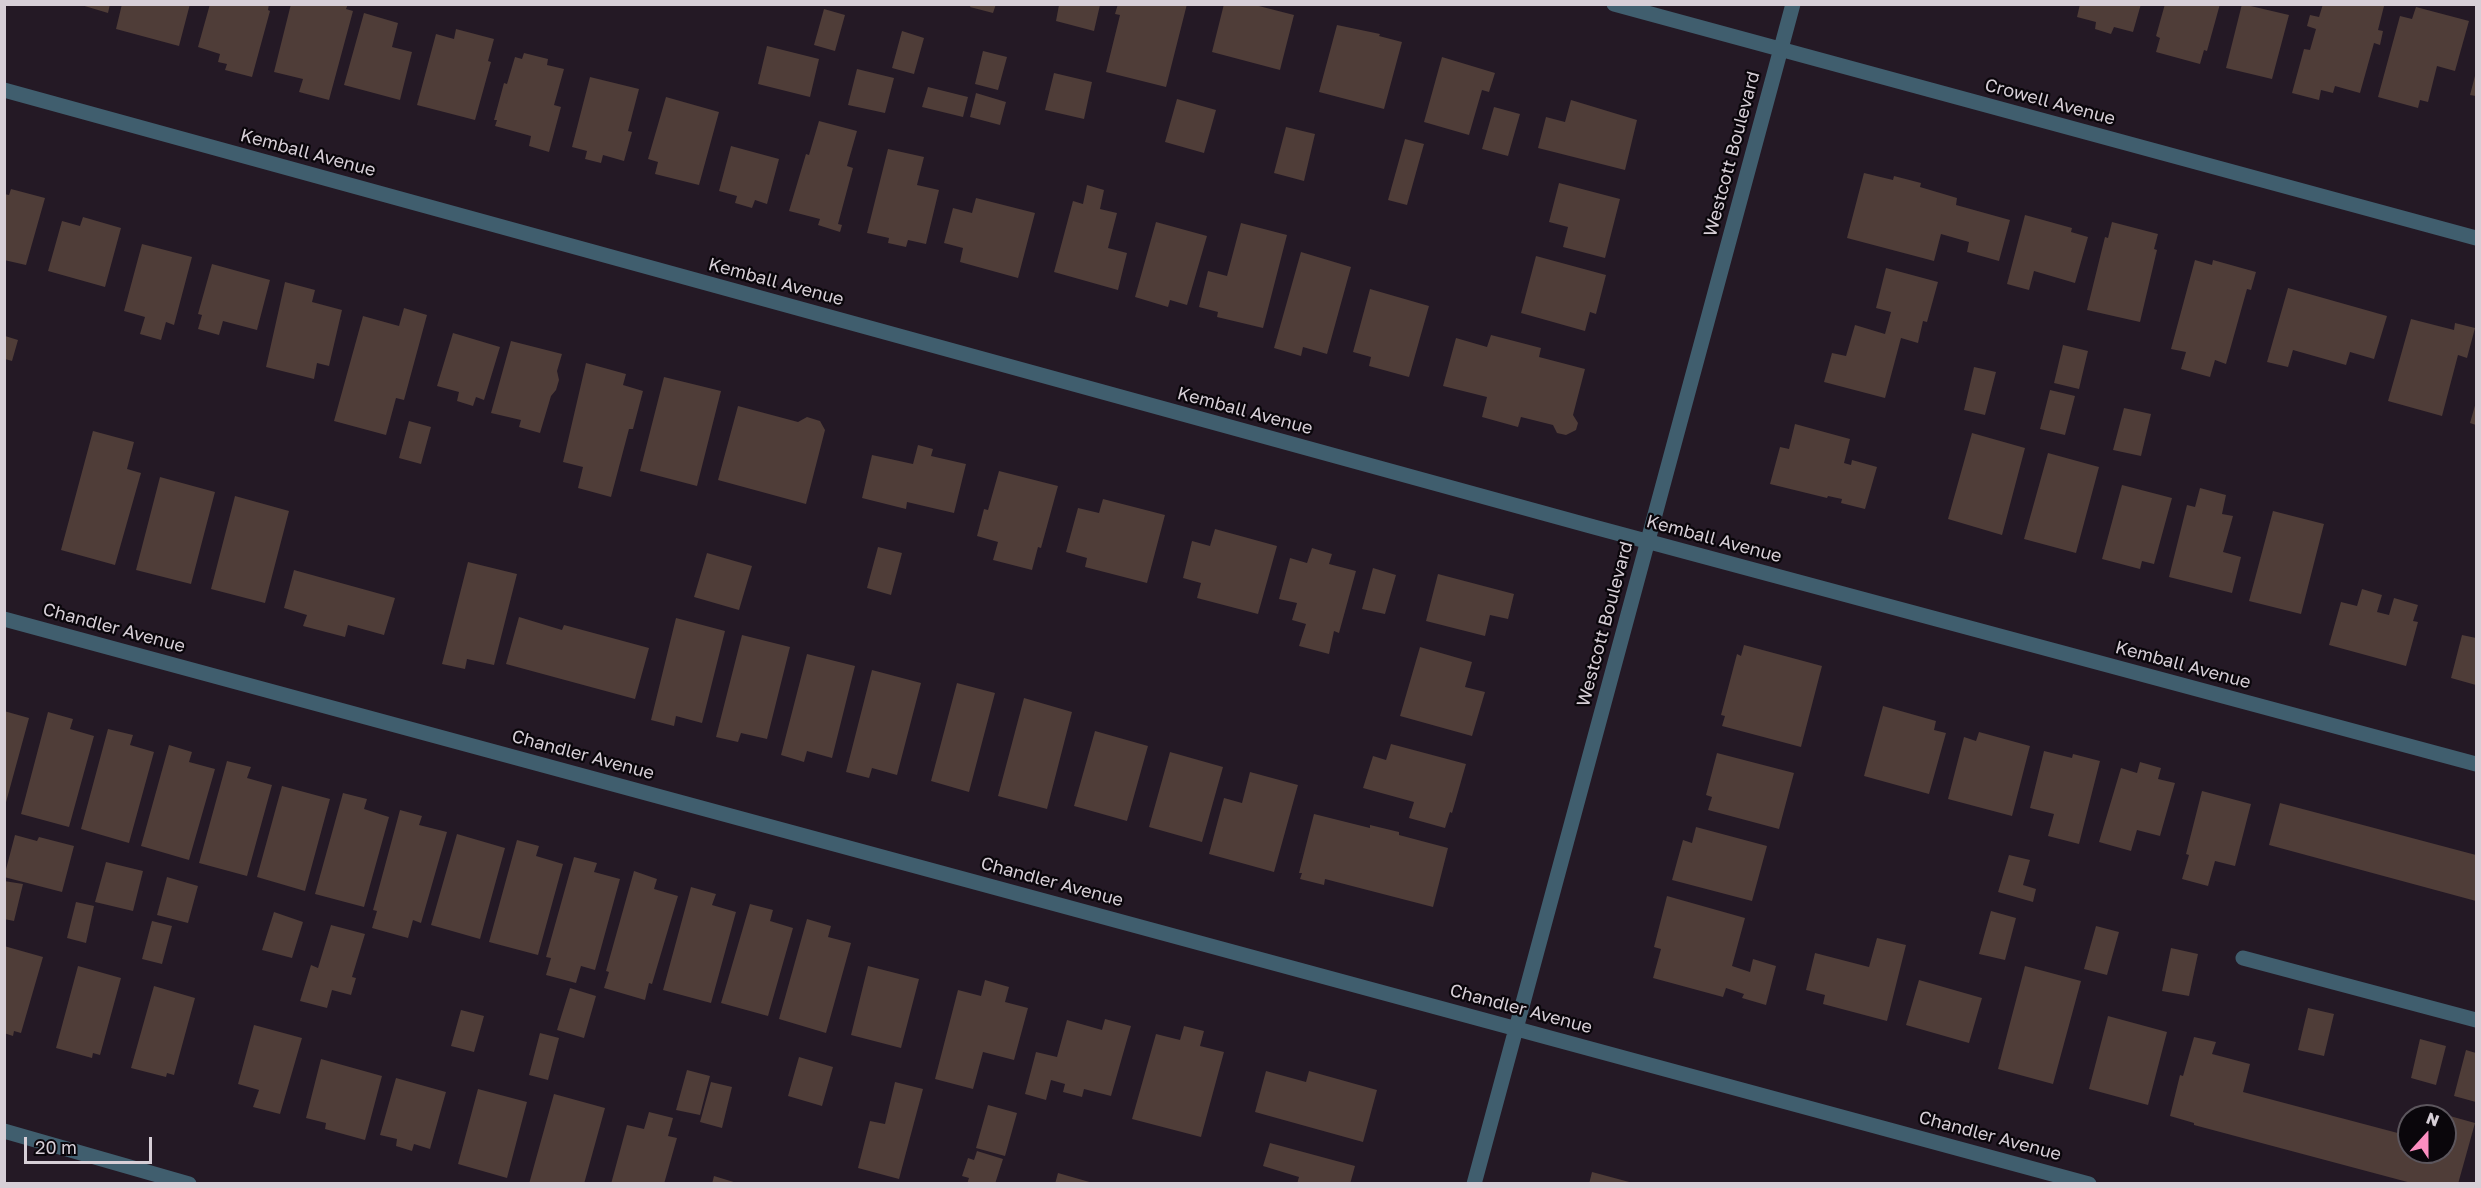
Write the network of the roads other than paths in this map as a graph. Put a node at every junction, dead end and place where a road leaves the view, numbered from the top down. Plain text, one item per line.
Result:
1 (1614, 4) edge
2 (1793, 4) edge
3 (1781, 50) junction
4 (4, 90) edge
5 (2476, 237) edge
6 (1648, 542) junction
7 (4, 619) edge
8 (2476, 764) edge
9 (2243, 958) dead end
10 (2476, 1020) edge
11 (1516, 1028) junction
12 (4, 1131) edge
13 (189, 1184) edge
14 (1474, 1184) edge
15 (2089, 1184) edge

1 - 3 street, Crowell Avenue
2 - 3 street, Westcott Boulevard
3 - 5 street, Crowell Avenue
3 - 6 street, Westcott Boulevard
4 - 6 street, Kemball Avenue
6 - 8 street, Kemball Avenue
6 - 11 street, Westcott Boulevard
7 - 11 street, Chandler Avenue
9 - 10 street
11 - 14 street, Westcott Boulevard
11 - 15 street, Chandler Avenue
12 - 13 street

